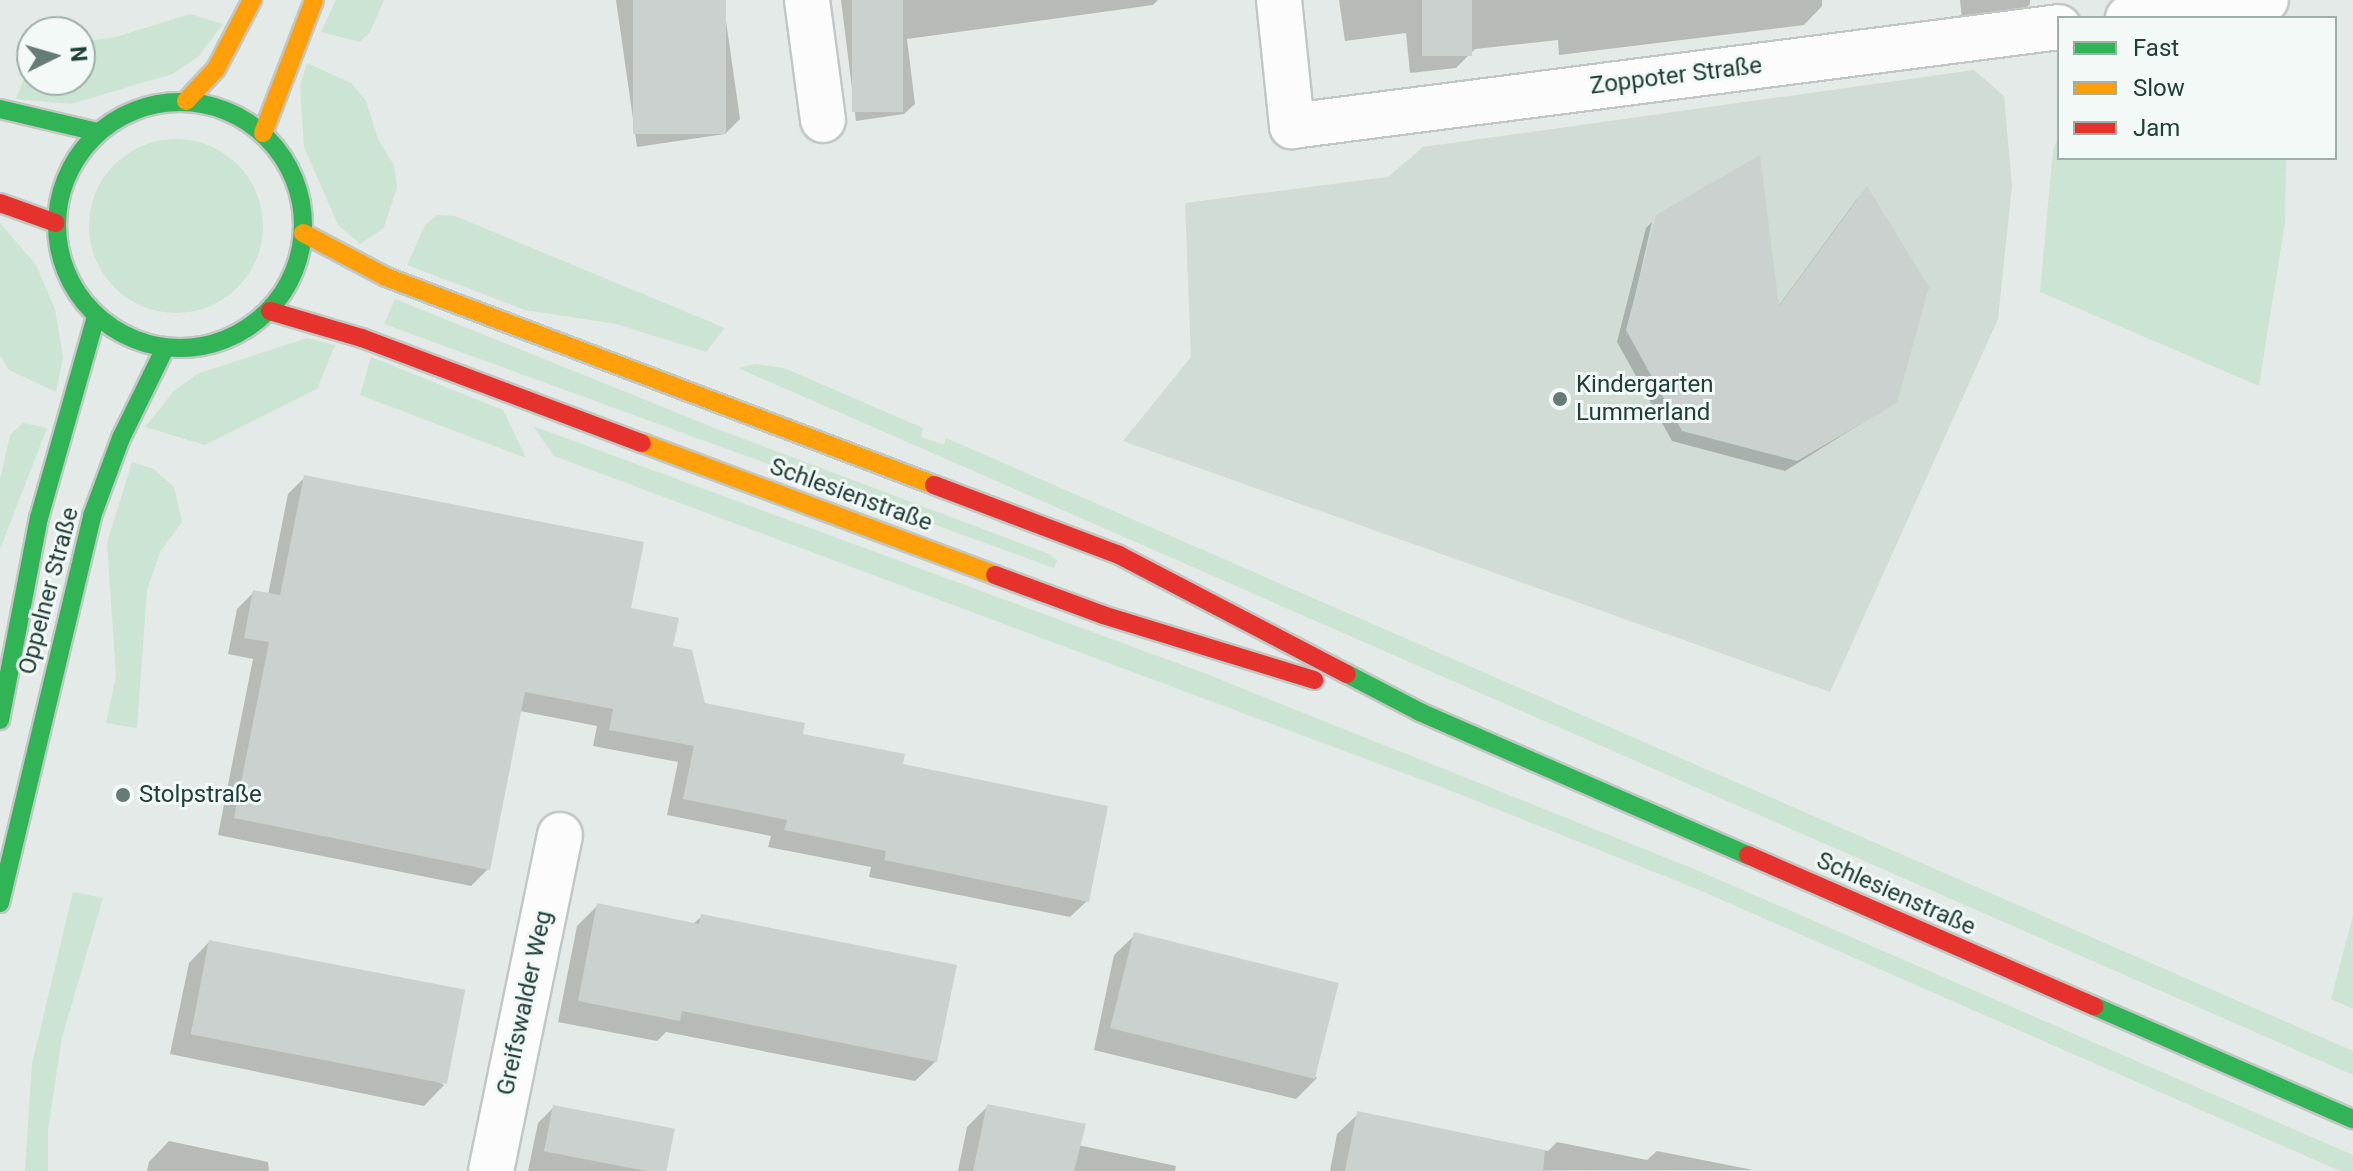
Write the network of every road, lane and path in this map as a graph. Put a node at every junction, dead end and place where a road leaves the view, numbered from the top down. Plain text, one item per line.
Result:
1 (252, 0) edge
2 (314, 0) edge
3 (807, 0) edge
4 (1279, 0) edge
5 (2266, 0) edge
6 (2143, 16) edge
7 (2057, 27) edge
8 (186, 101) junction
9 (0, 109) edge
10 (823, 120) dead end
11 (97, 132) junction
12 (263, 133) junction
13 (0, 203) edge
14 (56, 223) junction
15 (303, 233) junction
16 (270, 311) junction
17 (96, 316) junction
18 (165, 348) junction
19 (1420, 712) junction
20 (0, 720) edge
21 (560, 835) dead end
22 (0, 903) edge
23 (2353, 1119) edge
24 (491, 1171) edge

1 - 8 street
2 - 12 street
3 - 10 street
4 - 7 street, Zoppoter Straße
5 - 6 street
8 - 11 street
8 - 12 street
9 - 11 street
11 - 14 street
12 - 15 street
13 - 14 street
14 - 17 street
15 - 16 street
15 - 19 street, Schlesienstraße
16 - 18 street
16 - 19 street, Schlesienstraße
17 - 18 street
17 - 20 street, Oppelner Straße
18 - 22 street, Oppelner Straße
19 - 23 street, Schlesienstraße
21 - 24 street, Greifswalder Weg

